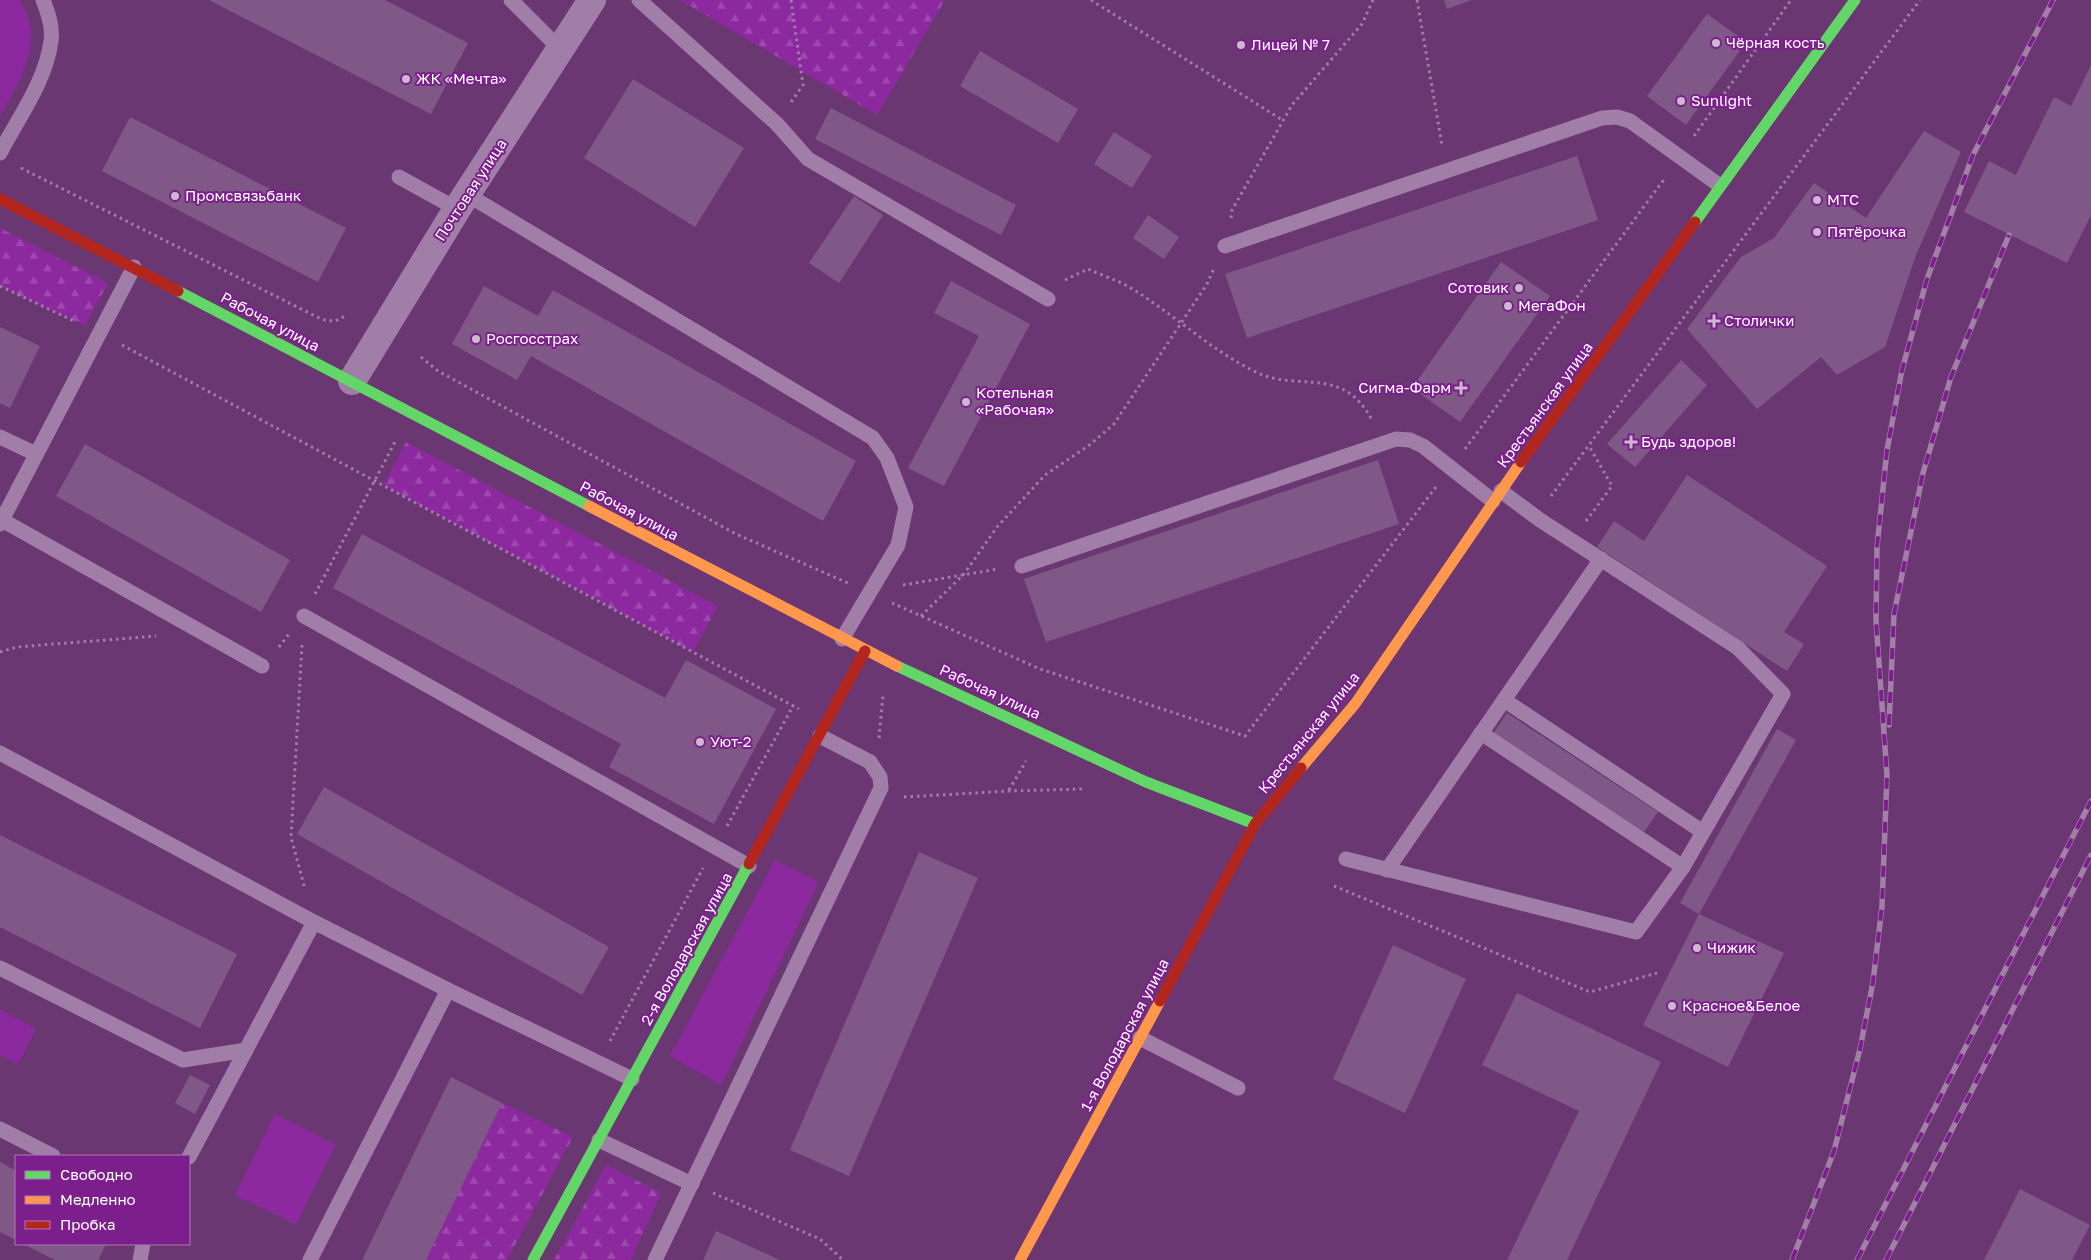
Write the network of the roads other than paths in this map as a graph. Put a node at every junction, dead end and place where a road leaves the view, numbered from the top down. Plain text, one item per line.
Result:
1 (43, 0) edge
2 (511, 0) edge
3 (592, 0) edge
4 (639, 0) edge
5 (1855, 0) edge
6 (560, 49) junction
7 (0, 153) edge
8 (399, 177) dead end
9 (1719, 185) junction
10 (0, 199) edge
11 (462, 202) junction
12 (1225, 246) road end
13 (134, 267) junction
14 (1048, 299) road end
15 (352, 381) junction
16 (0, 437) edge
17 (36, 454) junction
18 (1497, 496) junction
19 (1, 522) edge
20 (1601, 559) junction
21 (1022, 566) road end
22 (304, 616) road end
23 (842, 639) junction
24 (865, 650) junction
25 (262, 666) road end
26 (1504, 700) junction
27 (823, 730) junction
28 (1481, 733) junction
29 (0, 753) edge
30 (1255, 824) junction
31 (1703, 832) junction
32 (1346, 859) dead end
33 (749, 866) junction
34 (1683, 866) junction
35 (1387, 870) junction
36 (314, 922) junction
37 (0, 968) edge
38 (448, 990) junction
39 (1140, 1038) junction
40 (246, 1050) junction
41 (632, 1079) junction
42 (1238, 1088) dead end
43 (0, 1129) edge
44 (599, 1140) junction
45 (51, 1155) edge
46 (190, 1155) edge
47 (692, 1184) junction
48 (142, 1245) edge
49 (140, 1260) edge
50 (310, 1260) edge
51 (533, 1260) edge
52 (655, 1260) edge
53 (1020, 1260) edge

1 - 7 lane
2 - 6 lane
3 - 6 street, Почтовая улица
4 - 14 lane
5 - 9 street, Крестьянская улица
6 - 11 street, Почтовая улица
8 - 11 lane
9 - 12 lane
9 - 18 street, Крестьянская улица
10 - 13 street, Рабочая улица
11 - 15 street, Почтовая улица
11 - 23 lane
13 - 15 street, Рабочая улица
13 - 17 lane
15 - 23 street, Рабочая улица
16 - 17 lane
17 - 19 lane
18 - 20 lane
18 - 21 lane
18 - 30 street, Крестьянская улица
19 - 25 lane
20 - 26 lane
20 - 31 lane
22 - 33 lane
23 - 24 street, Рабочая улица
24 - 27 street, 2-я Володарская улица
24 - 30 street, Рабочая улица
26 - 28 lane
26 - 31 lane
27 - 33 street, 2-я Володарская улица
27 - 47 lane
28 - 34 lane
28 - 35 lane
29 - 36 lane
30 - 39 street, 1-я Володарская улица
31 - 34 lane
32 - 35 lane
33 - 41 street, 2-я Володарская улица
34 - 35 lane
36 - 38 lane
36 - 40 lane
37 - 40 lane
38 - 41 lane
38 - 50 lane
39 - 42 lane
39 - 53 street, 1-я Володарская улица
40 - 46 lane
41 - 44 street, 2-я Володарская улица
43 - 45 lane
44 - 47 lane
44 - 51 street, 2-я Володарская улица
47 - 52 lane
48 - 49 lane

